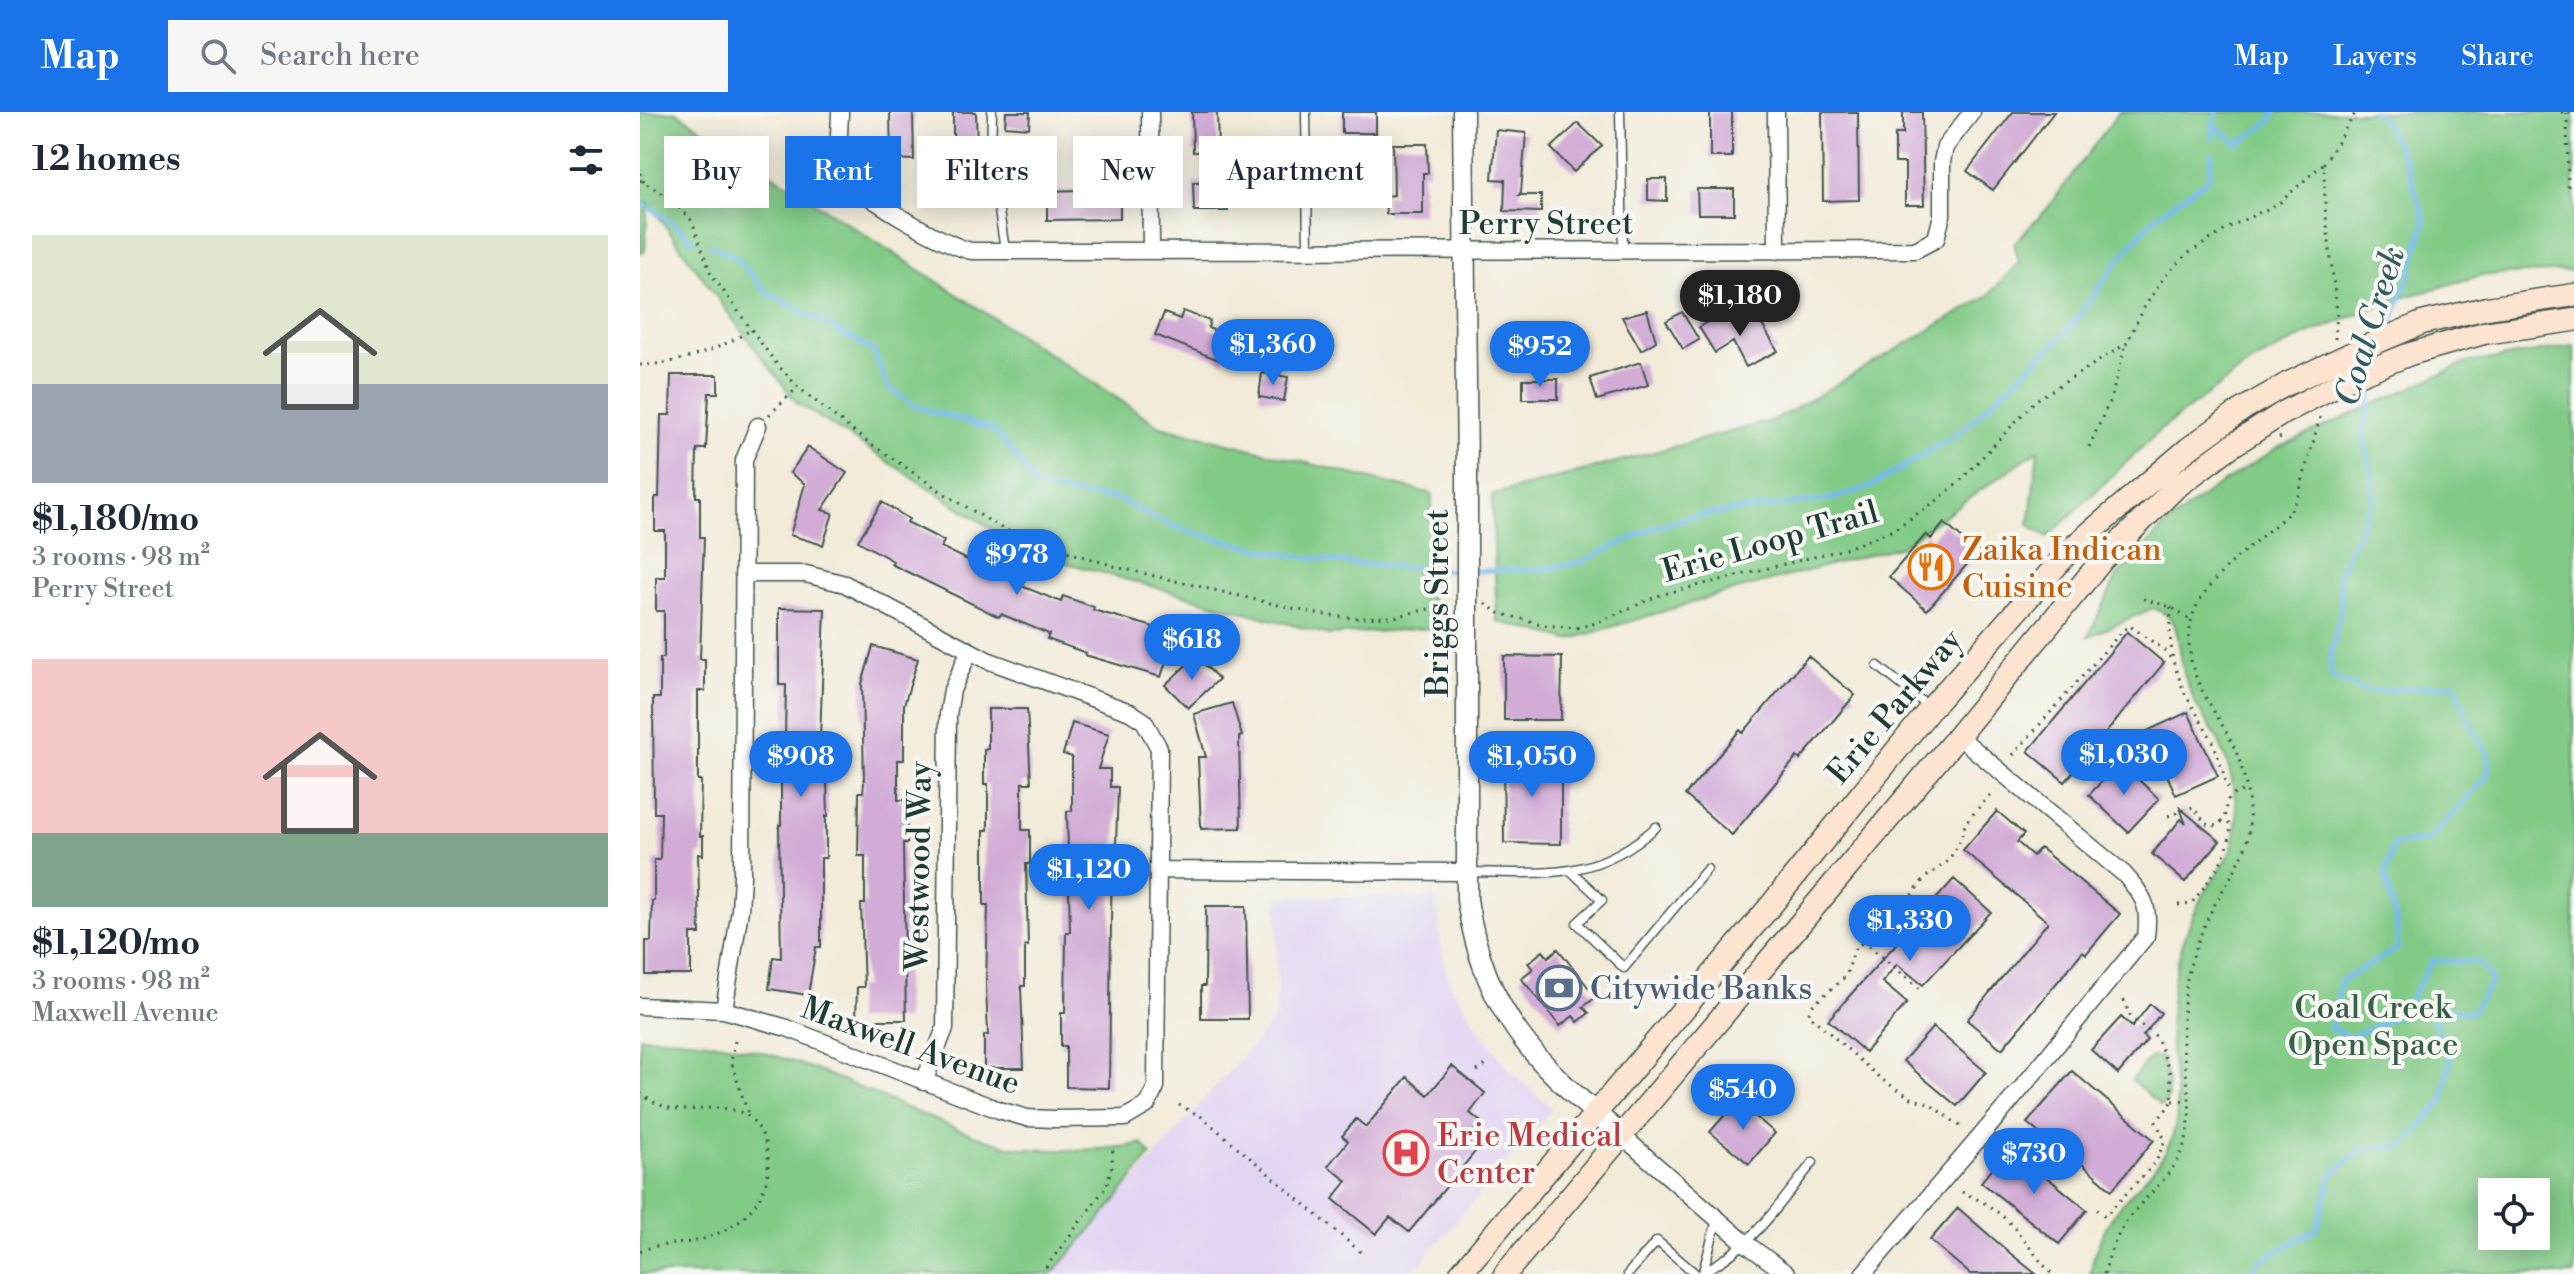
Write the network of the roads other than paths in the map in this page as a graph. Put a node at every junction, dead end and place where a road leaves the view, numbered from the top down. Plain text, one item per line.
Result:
1 (840, 112) edge
2 (992, 112) edge
3 (1150, 112) edge
4 (1306, 112) edge
5 (1463, 112) edge
6 (1620, 112) edge
7 (1776, 112) edge
8 (1972, 112) edge
9 (1005, 250) junction
10 (1308, 250) junction
11 (1463, 250) junction
12 (1151, 251) junction
13 (1623, 251) junction
14 (1777, 251) junction
15 (2574, 295) edge
16 (2574, 320) edge
17 (758, 426) dead end
18 (743, 574) junction
19 (969, 652) junction
20 (1878, 666) dead end
21 (1931, 708) junction
22 (1958, 736) junction
23 (1656, 827) dead end
24 (1707, 869) dead end
25 (1159, 870) junction
26 (1570, 870) junction
27 (1465, 872) junction
28 (640, 1006) edge
29 (724, 1010) junction
30 (924, 1082) junction
31 (1595, 1113) junction
32 (1621, 1135) junction
33 (1813, 1162) dead end
34 (1718, 1219) junction
35 (1744, 1242) junction
36 (1701, 1273) edge
37 (1460, 1274) edge
38 (1505, 1274) edge
39 (1628, 1274) edge
40 (1787, 1274) edge
41 (1863, 1274) edge

1 - 9 street, Perry Street
2 - 9 lane
3 - 12 street
4 - 10 lane
5 - 11 street, Briggs Street
6 - 13 lane
7 - 14 street
8 - 14 street, Perry Street
9 - 12 street, Perry Street
10 - 11 street, Perry Street
10 - 12 street, Perry Street
11 - 13 street, Perry Street
11 - 27 street, Briggs Street
13 - 14 street, Perry Street
15 - 21 main road, Erie Parkway, bridge
16 - 22 main road, bridge
17 - 18 street
18 - 19 street, Maxwell Avenue
18 - 29 street
19 - 25 street, Maxwell Avenue
19 - 30 street, Westwood Way
20 - 21 lane
21 - 31 main road, Erie Parkway
22 - 32 main road
22 - 41 street
23 - 26 lane
24 - 26 lane
25 - 27 street
25 - 30 street, Maxwell Avenue
26 - 27 lane
27 - 31 street, Briggs Street
28 - 29 street, Maxwell Avenue
29 - 30 street, Maxwell Avenue
31 - 32 street, Briggs Street
31 - 37 main road, Erie Parkway
32 - 34 street
32 - 38 main road
33 - 35 lane
34 - 35 street
34 - 36 lane
35 - 36 lane
35 - 40 street
36 - 39 lane

